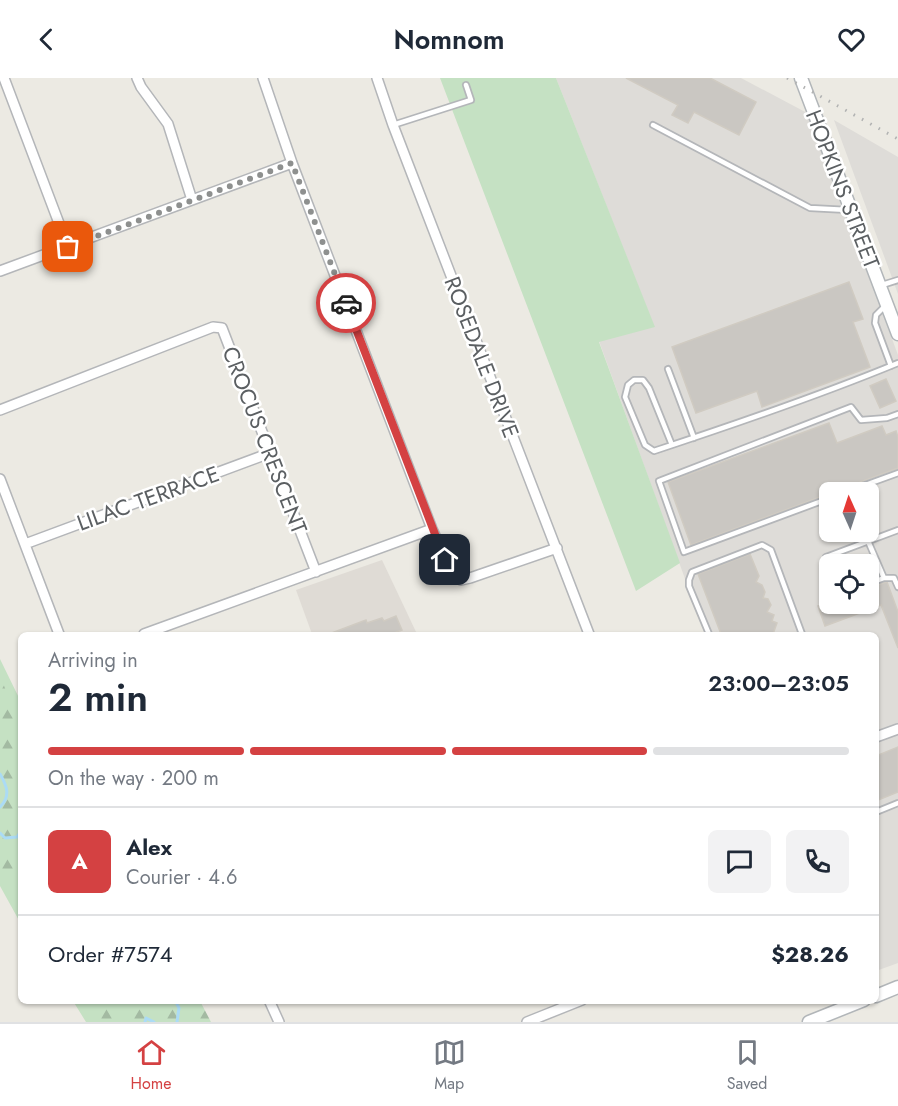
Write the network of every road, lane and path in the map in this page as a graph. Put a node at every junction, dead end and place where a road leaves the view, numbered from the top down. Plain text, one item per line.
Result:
1 (4, 78) edge
2 (137, 78) edge
3 (263, 78) edge
4 (377, 78) edge
5 (801, 78) edge
6 (466, 85) dead end
7 (393, 125) junction
8 (653, 125) dead end
9 (292, 163) junction
10 (192, 200) junction
11 (851, 210) junction
12 (68, 247) junction
13 (0, 271) edge
14 (898, 280) edge
15 (880, 286) junction
16 (887, 304) junction
17 (898, 334) edge
18 (898, 363) edge
19 (891, 366) junction
20 (668, 369) dead end
21 (0, 410) edge
22 (898, 414) edge
23 (694, 438) junction
24 (672, 445) junction
25 (270, 453) junction
26 (898, 472) edge
27 (0, 479) edge
28 (872, 482) edge
29 (819, 502) edge
30 (432, 529) junction
31 (898, 530) edge
32 (879, 537) edge
33 (865, 542) edge
34 (868, 542) edge
35 (25, 544) junction
36 (557, 548) junction
37 (834, 554) edge
38 (316, 572) junction
39 (884, 578) junction
40 (879, 580) edge
41 (898, 587) edge
42 (58, 632) edge
43 (150, 632) edge
44 (588, 632) edge
45 (708, 632) edge
46 (801, 632) edge
47 (898, 729) edge
48 (879, 736) edge
49 (898, 802) edge
50 (879, 811) edge
51 (898, 987) edge
52 (879, 995) edge
53 (271, 1004) edge
54 (575, 1004) edge
55 (854, 1004) edge
56 (553, 1017) edge
57 (279, 1022) edge
58 (527, 1022) edge
59 (809, 1022) edge

1 - 12 street
2 - 10 street
3 - 9 street
4 - 7 street, ROSEDALE DRIVE
5 - 11 main road, HOPKINS STREET
6 - 7 lane
7 - 36 street, ROSEDALE DRIVE
8 - 11 lane
9 - 10 street
9 - 30 street
10 - 12 street
11 - 15 main road, HOPKINS STREET
12 - 13 street
14 - 15 lane
15 - 16 main road, HOPKINS STREET
16 - 17 main road, HOPKINS STREET
16 - 19 lane
18 - 19 lane
19 - 23 lane
20 - 23 lane
21 - 25 street, CROCUS CRESCENT
22 - 29 lane
23 - 24 lane
24 - 24 lane
25 - 35 street, LILAC TERRACE
25 - 38 street, CROCUS CRESCENT
26 - 28 lane
27 - 35 street
30 - 36 street
30 - 38 street
31 - 32 lane
33 - 37 lane
34 - 39 lane
35 - 42 street
36 - 44 street, ROSEDALE DRIVE
38 - 43 street
39 - 40 lane
39 - 41 lane
45 - 46 lane
47 - 48 street
49 - 50 lane
51 - 52 main road
53 - 57 street
54 - 56 street
55 - 59 main road
56 - 58 street

